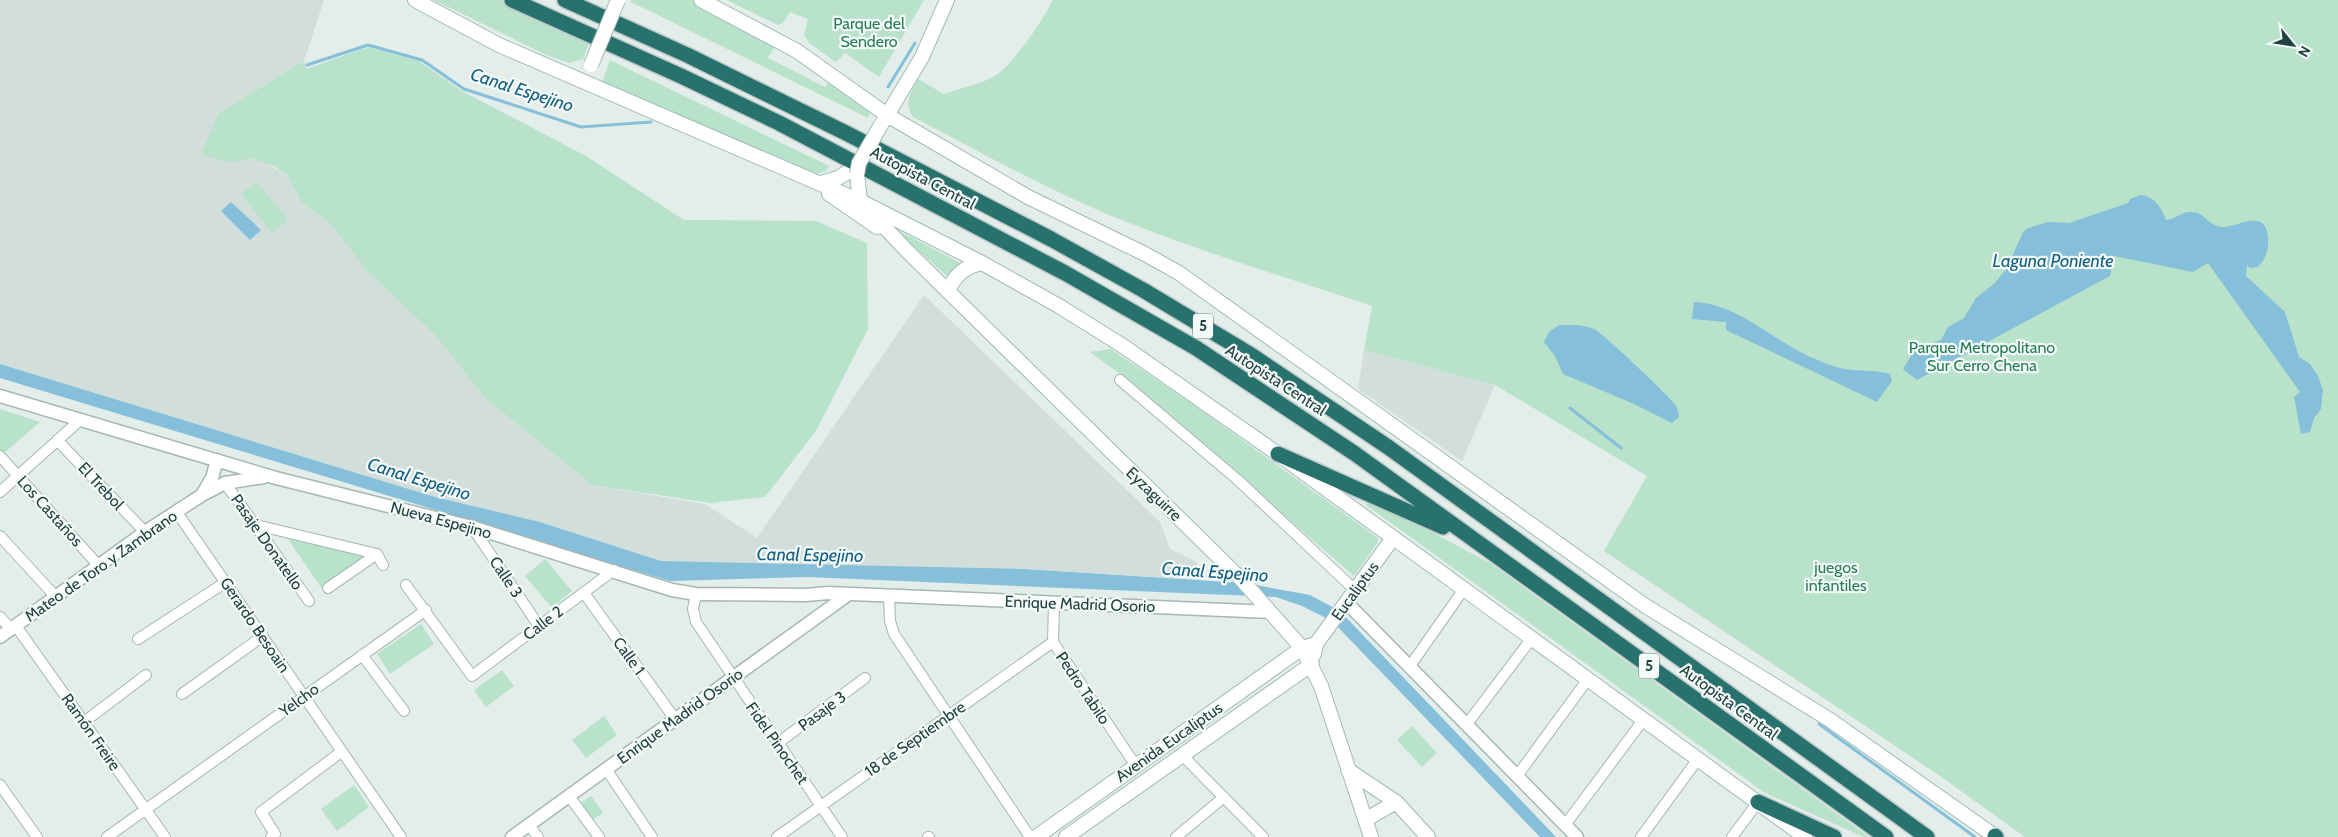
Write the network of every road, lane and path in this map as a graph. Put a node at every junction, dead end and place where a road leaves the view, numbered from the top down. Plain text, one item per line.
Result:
1 (415, 0) edge
2 (512, 0) edge
3 (565, 0) edge
4 (618, 0) edge
5 (701, 0) edge
6 (947, 0) edge
7 (584, 82) junction
8 (900, 94) junction
9 (868, 102) junction
10 (884, 120) junction
11 (788, 169) junction
12 (856, 169) junction
13 (822, 183) junction
14 (860, 201) junction
15 (907, 251) junction
16 (982, 263) junction
17 (948, 292) junction
18 (1120, 380) dead end
19 (0, 396) edge
20 (80, 420) junction
21 (57, 440) junction
22 (1278, 454) junction
23 (0, 456) edge
24 (221, 461) junction
25 (18, 476) junction
26 (276, 478) junction
27 (226, 483) junction
28 (0, 492) edge
29 (202, 495) junction
30 (176, 511) junction
31 (256, 525) junction
32 (472, 527) junction
33 (145, 532) junction
34 (0, 536) edge
35 (1393, 538) junction
36 (1490, 552) junction
37 (377, 554) junction
38 (382, 564) dead end
39 (99, 566) junction
40 (614, 570) junction
41 (226, 582) junction
42 (406, 585) dead end
43 (328, 588) dead end
44 (1464, 589) junction
45 (1355, 590) junction
46 (584, 593) junction
47 (696, 594) junction
48 (849, 594) junction
49 (805, 595) junction
50 (889, 596) junction
51 (56, 597) junction
52 (309, 601) dead end
53 (1054, 602) junction
54 (1344, 605) junction
55 (832, 606) junction
56 (1267, 607) junction
57 (426, 610) junction
58 (0, 617) edge
59 (539, 626) junction
60 (13, 628) junction
61 (263, 636) junction
62 (0, 637) edge
63 (1532, 638) junction
64 (138, 639) dead end
65 (1053, 642) junction
66 (1309, 646) junction
67 (362, 655) junction
68 (1312, 664) junction
69 (1410, 666) junction
70 (146, 675) dead end
71 (733, 678) junction
72 (865, 678) dead end
73 (1588, 679) junction
74 (182, 694) dead end
75 (304, 697) junction
76 (404, 711) dead end
77 (948, 716) junction
78 (675, 719) junction
79 (1644, 719) junction
80 (84, 722) junction
81 (1468, 724) junction
82 (778, 743) junction
83 (341, 752) junction
84 (1182, 755) junction
85 (1698, 759) junction
86 (1136, 766) junction
87 (606, 769) junction
88 (1348, 770) junction
89 (1518, 776) junction
90 (0, 785) edge
91 (569, 796) junction
92 (1224, 797) junction
93 (1396, 802) junction
94 (1758, 802) junction
95 (821, 806) junction
96 (146, 810) junction
97 (1365, 820) junction
98 (529, 824) junction
99 (1565, 825) junction
100 (37, 837) edge
101 (107, 837) edge
102 (165, 837) edge
103 (271, 837) edge
104 (401, 837) edge
105 (512, 837) edge
106 (538, 837) edge
107 (599, 837) edge
108 (652, 837) edge
109 (777, 837) edge
110 (842, 837) edge
111 (1030, 837) edge
112 (1036, 837) edge
113 (1066, 837) edge
114 (1176, 837) edge
115 (1263, 837) edge
116 (1370, 837) edge
117 (1428, 837) edge
118 (1577, 837) edge
119 (1641, 837) edge
120 (1732, 837) edge
121 (1806, 837) edge
122 (1834, 837) edge
123 (1886, 837) edge
124 (1927, 837) edge
125 (1996, 837) edge

1 - 7 main road
2 - 36 highway, Autopista Central / 5
3 - 124 highway, Autopista Central / 5
4 - 7 main road, bridge
5 - 9 main road
6 - 8 main road
7 - 11 main road
8 - 9 main road
8 - 10 main road
9 - 10 main road
10 - 12 main road, bridge
10 - 125 main road
11 - 13 main road
11 - 15 main road
12 - 13 main road
12 - 14 main road
13 - 14 main road
14 - 15 main road, Eyzaguirre
14 - 16 main road
15 - 17 main road, Eyzaguirre
16 - 17 main road
16 - 22 main road
17 - 56 main road, Eyzaguirre
18 - 45 street
19 - 20 street, Nueva Espejino
20 - 21 street
20 - 24 street, Nueva Espejino
21 - 25 street
21 - 33 street, El Trebol
22 - 35 main road
22 - 36 highway
23 - 25 street, Los Castaños
24 - 26 street, Nueva Espejino
24 - 27 street
24 - 29 street
25 - 28 street
25 - 39 street, Los Castaños
26 - 27 street, Mateo de Toro y Zambrano
26 - 32 street, Nueva Espejino
27 - 29 street, Mateo de Toro y Zambrano
27 - 31 street, Pasaje Donatello
29 - 30 street, Mateo de Toro y Zambrano
30 - 33 street, Mateo de Toro y Zambrano
30 - 41 street, Gerardo Besoain
31 - 37 street
31 - 52 street, Pasaje Donatello
32 - 40 street, Nueva Espejino
32 - 59 street, Calle 3
33 - 39 street, Mateo de Toro y Zambrano
34 - 51 street
35 - 44 main road
35 - 45 main road, Eucaliptus
36 - 123 highway, Autopista Central / 5
37 - 38 street
37 - 43 street
39 - 51 street, Mateo de Toro y Zambrano
40 - 46 street, Calle 2
40 - 47 street, Nueva Espejino
41 - 61 street, Gerardo Besoain
41 - 64 street
42 - 57 street
44 - 63 main road
44 - 69 street
45 - 54 main road, Eucaliptus
46 - 59 street, Calle 2
46 - 78 street, Calle 1
47 - 49 street, Nueva Espejino
47 - 71 street, Fidel Pinochet
48 - 49 street, Nueva Espejino
48 - 50 street, Nueva Espejino
48 - 55 street, Enrique Madrid Osorio
49 - 55 street
50 - 53 street, Enrique Madrid Osorio
50 - 77 street
51 - 60 street, Mateo de Toro y Zambrano
53 - 56 street, Enrique Madrid Osorio
53 - 65 street, Pedro Tabilo
54 - 66 main road, Eucaliptus
54 - 69 street
55 - 71 street, Enrique Madrid Osorio
56 - 66 main road, Eyzaguirre
57 - 59 street, Calle 2
57 - 67 street, Yelcho
58 - 60 street, Ramón Freire
60 - 62 street, Mateo de Toro y Zambrano
60 - 80 street, Ramón Freire
61 - 74 street
61 - 75 street, Gerardo Besoain
63 - 73 main road
63 - 81 street
65 - 77 street, 18 de Septiembre
65 - 86 street, Pedro Tabilo
66 - 68 main road, Eucaliptus
66 - 86 main road, Avenida Eucaliptus
67 - 75 street, Yelcho
67 - 76 street
68 - 84 main road, Avenida Eucaliptus
68 - 88 main road
69 - 81 street
70 - 80 street
71 - 78 street, Enrique Madrid Osorio
71 - 82 street, Fidel Pinochet
72 - 82 street, Pasaje 3
73 - 79 main road
73 - 89 street
75 - 83 street, Gerardo Besoain
75 - 96 street, Yelcho
77 - 95 street, 18 de Septiembre
77 - 111 street
78 - 87 street, Enrique Madrid Osorio
79 - 85 main road
79 - 99 street
80 - 96 street, Ramón Freire
81 - 89 street
82 - 95 street, Fidel Pinochet
83 - 103 street
83 - 104 street, Gerardo Besoain
84 - 92 street
84 - 113 main road, Avenida Eucaliptus
85 - 94 main road
85 - 119 street
86 - 112 main road, Avenida Eucaliptus
87 - 91 street, Enrique Madrid Osorio
87 - 108 street
88 - 93 main road
88 - 97 main road
89 - 99 street
90 - 100 street
91 - 98 street, Enrique Madrid Osorio
91 - 107 street
92 - 114 street
92 - 115 street
93 - 97 main road
93 - 117 main road
94 - 120 street
94 - 121 main road
94 - 122 highway
95 - 109 street, 18 de Septiembre
95 - 110 street, Fidel Pinochet
96 - 101 street, Yelcho
96 - 102 street, Ramón Freire
97 - 116 main road
98 - 105 street, Enrique Madrid Osorio
98 - 106 street
99 - 118 street

